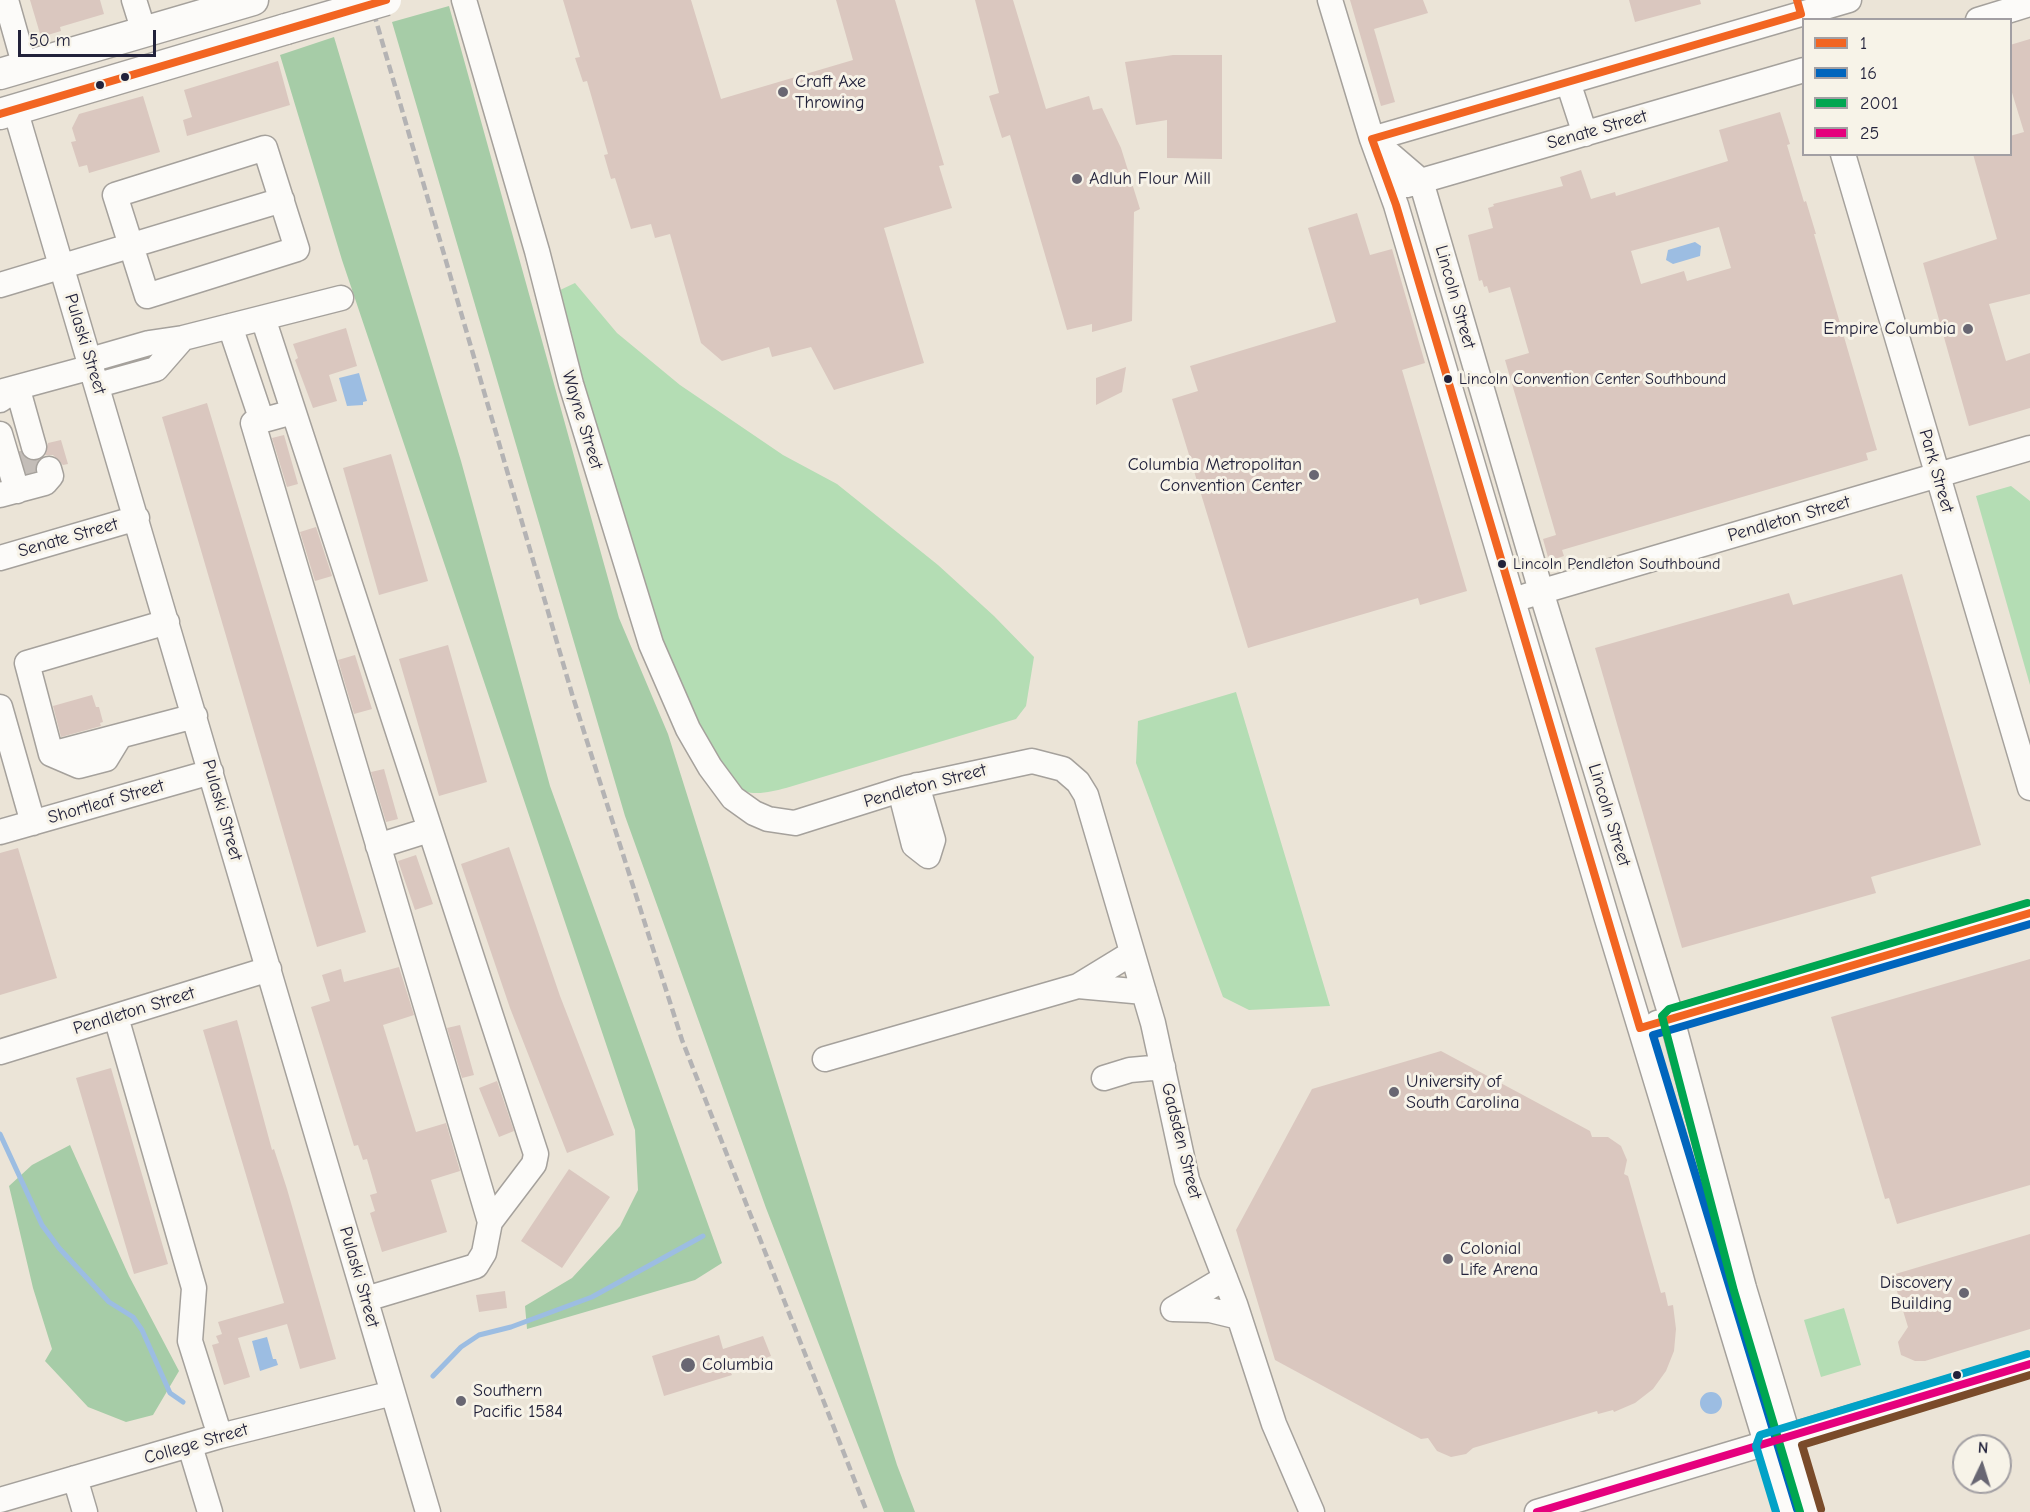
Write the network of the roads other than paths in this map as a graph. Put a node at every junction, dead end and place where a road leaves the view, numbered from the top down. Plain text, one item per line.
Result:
1 (6, 0) edge
2 (134, 0) edge
3 (386, 0) edge
4 (464, 0) edge
5 (1330, 0) edge
6 (1849, 0) edge
7 (246, 1) edge
8 (2030, 4) edge
9 (1801, 12) edge
10 (1984, 18) edge
11 (144, 32) junction
12 (94, 47) junction
13 (1802, 70) edge
14 (13, 71) edge
15 (1568, 82) junction
16 (8, 112) edge
17 (1585, 134) junction
18 (1372, 139) junction
19 (1844, 156) edge
20 (1421, 181) junction
21 (1391, 190) junction
22 (282, 200) junction
23 (131, 245) junction
24 (62, 266) junction
25 (0, 285) edge
26 (341, 298) dead end
27 (246, 322) junction
28 (93, 370) junction
29 (6, 396) edge
30 (277, 417) junction
31 (0, 434) edge
32 (2030, 448) edge
33 (23, 452) edge
34 (1937, 475) junction
35 (28, 483) edge
36 (137, 518) junction
37 (0, 558) edge
38 (1541, 591) junction
39 (1514, 600) junction
40 (167, 622) junction
41 (0, 707) edge
42 (195, 716) junction
43 (211, 772) junction
44 (2030, 788) edge
45 (1086, 795) joint
46 (754, 813) joint
47 (33, 823) junction
48 (429, 831) junction
49 (0, 832) edge
50 (378, 846) junction
51 (2030, 913) edge
52 (1132, 953) junction
53 (269, 969) junction
54 (1078, 986) junction
55 (1144, 992) junction
56 (116, 1017) junction
57 (1671, 1019) junction
58 (1640, 1028) junction
59 (0, 1052) edge
60 (825, 1059) dead end
61 (1163, 1067) junction
62 (1104, 1078) dead end
63 (490, 1222) junction
64 (1225, 1278) junction
65 (366, 1299) junction
66 (1239, 1317) junction
67 (2030, 1365) edge
68 (393, 1393) junction
69 (220, 1436) junction
70 (1778, 1441) junction
71 (190, 1446) junction
72 (75, 1479) junction
73 (0, 1500) edge
74 (1550, 1510) edge
75 (85, 1512) edge
76 (210, 1512) edge
77 (428, 1512) edge
78 (1312, 1512) edge
79 (1787, 1512) edge
80 (1811, 1512) edge

1 - 14 street
2 - 11 street
3 - 16 main road, bridge
4 - 46 street, Wayne Street
5 - 18 street, Lincoln Street
6 - 9 street
7 - 11 main road
8 - 10 street
9 - 15 street
11 - 12 main road
12 - 14 main road
12 - 16 main road
13 - 17 street, Senate Street
15 - 17 street
15 - 18 street
16 - 24 street, Pulaski Street
17 - 20 street, Senate Street
18 - 20 street
18 - 21 street, Lincoln Street
19 - 34 street, Park Street
20 - 21 street, Senate Street
20 - 38 street, Lincoln Street
21 - 39 street, Lincoln Street
22 - 23 street
22 - 23 street
22 - 23 street
23 - 24 street
24 - 25 street
24 - 28 street, Pulaski Street
26 - 27 street
27 - 28 street
27 - 30 street
27 - 30 street
28 - 29 street
28 - 36 street, Pulaski Street
29 - 33 street
30 - 48 street
30 - 50 street
31 - 35 street
32 - 34 street, Pendleton Street
33 - 35 street
34 - 38 street, Pendleton Street
34 - 44 street, Park Street
36 - 37 street, Senate Street
36 - 40 street, Pulaski Street
38 - 39 street, Pendleton Street
38 - 57 street, Lincoln Street
39 - 58 street, Lincoln Street
40 - 42 street, Pulaski Street
40 - 42 street
41 - 47 street
42 - 43 street, Pulaski Street
43 - 47 street, Shortleaf Street
43 - 53 street, Pulaski Street
45 - 46 street, Pendleton Street
45 - 52 street, Gadsden Street
47 - 49 street, Shortleaf Street
48 - 50 street
48 - 63 street
50 - 63 street
51 - 57 street
52 - 54 street
52 - 55 street, Gadsden Street
53 - 56 street, Pendleton Street
53 - 65 street, Pulaski Street
54 - 55 street
54 - 60 street
55 - 61 street, Gadsden Street
56 - 59 street, Pendleton Street
56 - 69 street
57 - 58 street
57 - 70 street, Lincoln Street
58 - 70 street, Lincoln Street
61 - 62 street
61 - 64 street, Gadsden Street
63 - 65 street
64 - 66 street, Gadsden Street
64 - 66 street
65 - 68 street, Pulaski Street
66 - 78 street, Gadsden Street
67 - 70 street
68 - 69 street, College Street
68 - 77 street, Pulaski Street
69 - 71 street, College Street
70 - 74 street
70 - 79 street, Lincoln Street
70 - 80 street, Lincoln Street
71 - 72 street, College Street
71 - 76 street
72 - 73 street, College Street
72 - 75 street

